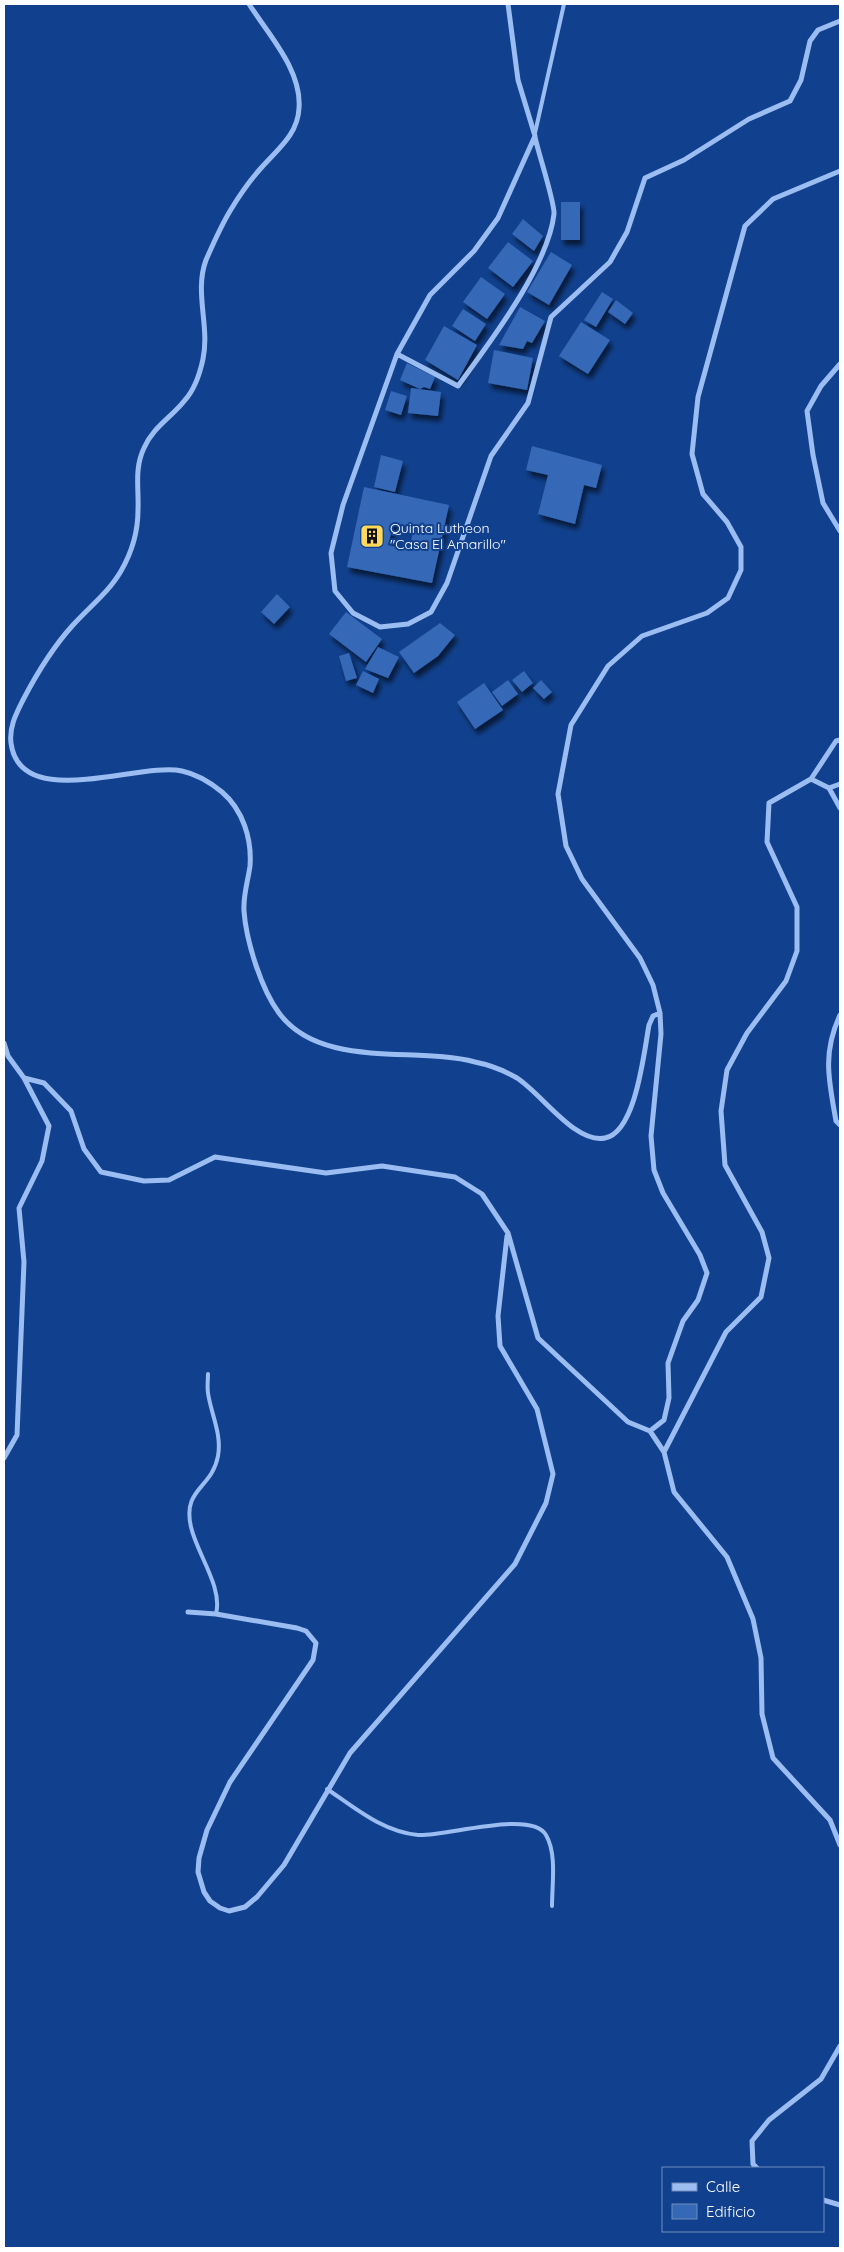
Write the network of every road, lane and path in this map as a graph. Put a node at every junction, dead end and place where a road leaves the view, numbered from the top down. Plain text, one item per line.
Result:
1 (249, 4) edge
2 (508, 4) edge
3 (564, 4) edge
4 (840, 21) edge
5 (535, 136) junction
6 (840, 171) edge
7 (397, 354) junction
8 (840, 364) edge
9 (840, 531) edge
10 (840, 740) edge
11 (811, 779) junction
12 (840, 784) edge
13 (829, 788) junction
14 (840, 808) edge
15 (660, 1013) junction
16 (840, 1015) edge
17 (4, 1043) edge
18 (24, 1078) junction
19 (840, 1125) edge
20 (508, 1233) junction
21 (208, 1374) dead end
22 (650, 1431) junction
23 (664, 1452) junction
24 (4, 1458) edge
25 (188, 1612) dead end
26 (216, 1614) junction
27 (328, 1789) junction
28 (840, 1845) edge
29 (552, 1906) dead end
30 (840, 2046) edge
31 (757, 2167) edge
32 (824, 2200) edge
33 (840, 2205) edge

1 - 15 street
2 - 5 street
3 - 5 lane
4 - 7 street
5 - 7 street
5 - 7 street
6 - 15 street
8 - 9 street
10 - 11 street
11 - 13 street
11 - 23 street
12 - 13 street
13 - 14 street
15 - 22 street
16 - 19 street
17 - 18 street
18 - 20 street
18 - 24 street
20 - 22 street
20 - 27 street
21 - 26 lane
22 - 23 street
23 - 28 street
25 - 26 street
26 - 27 street
27 - 29 lane
30 - 31 street
32 - 33 street

